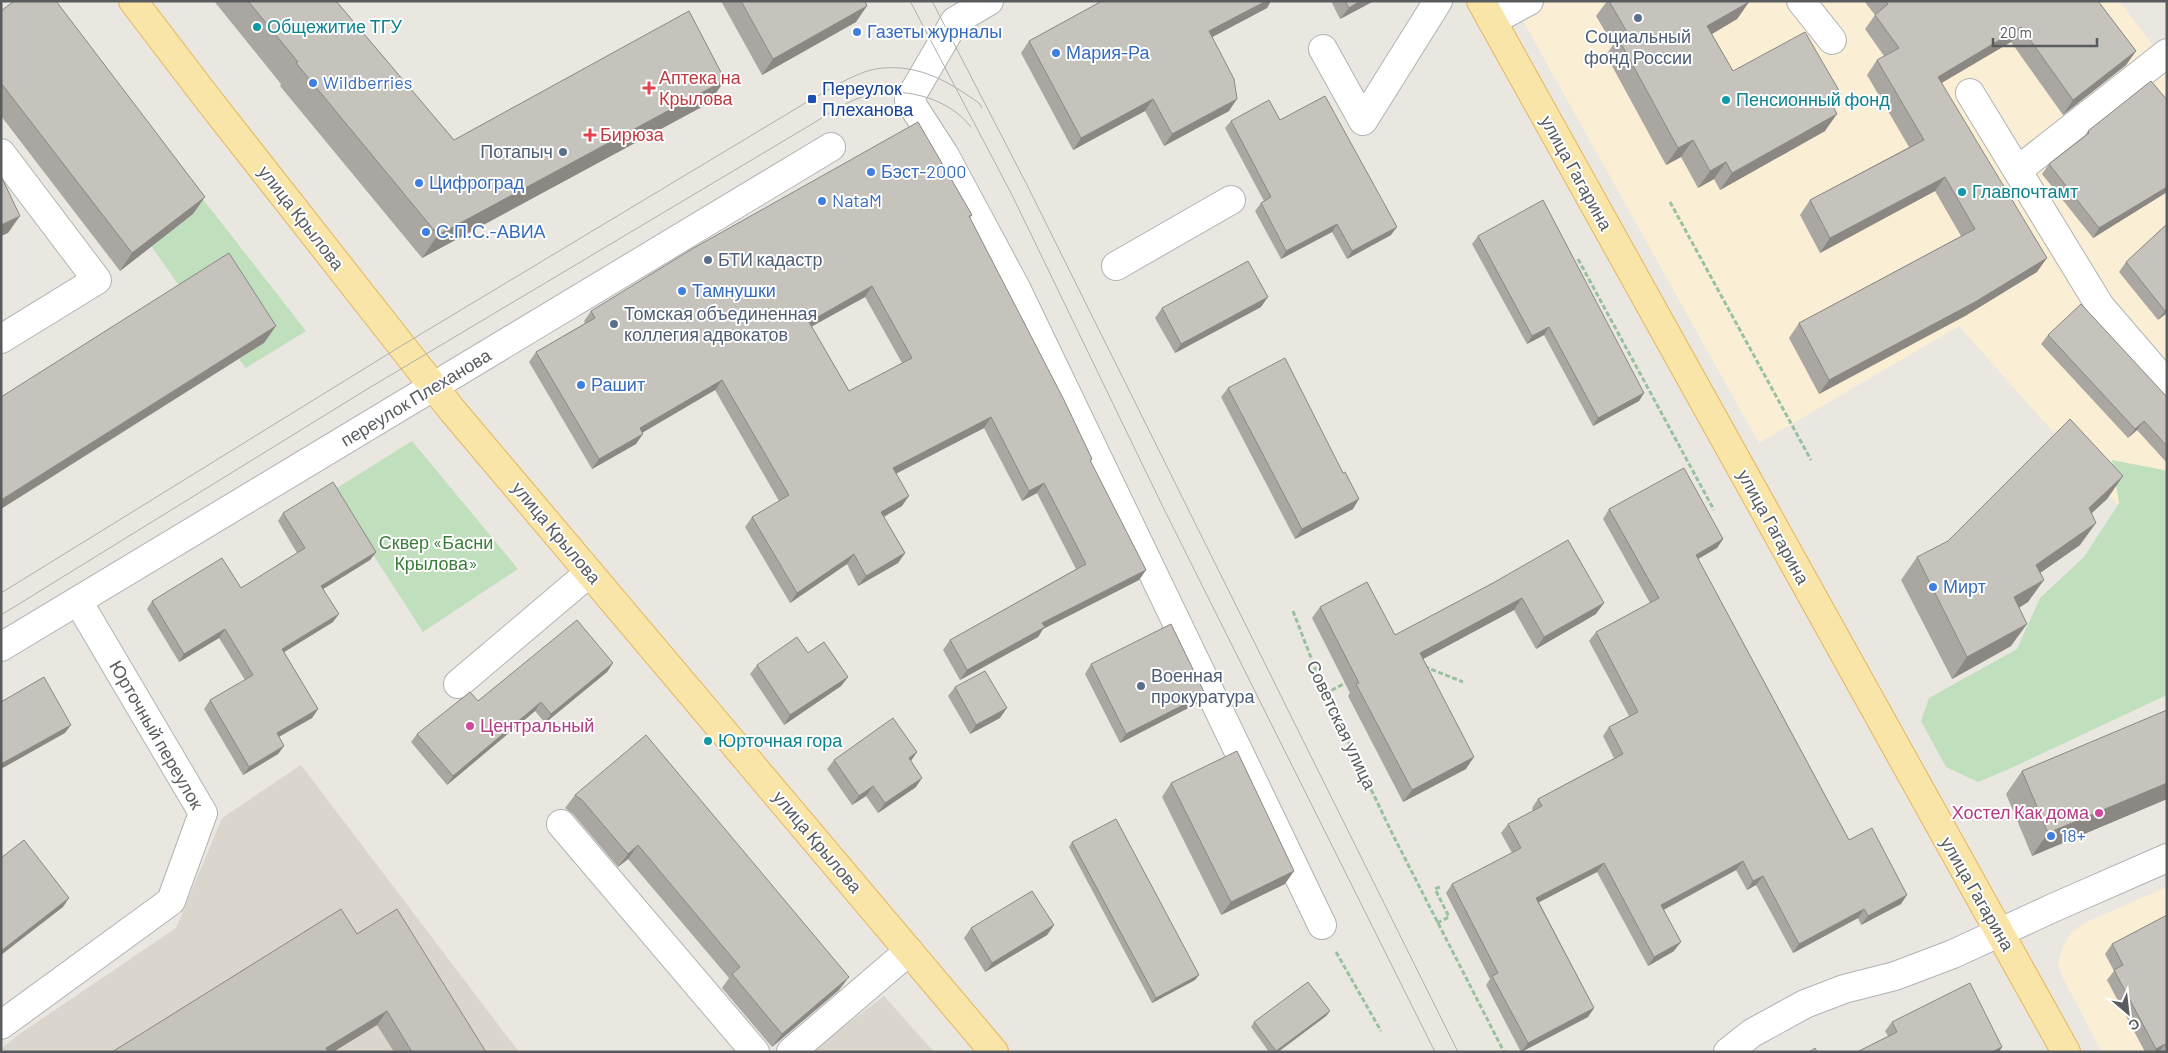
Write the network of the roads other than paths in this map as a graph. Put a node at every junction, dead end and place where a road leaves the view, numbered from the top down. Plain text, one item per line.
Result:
1 (133, 1) edge
2 (989, 1) edge
3 (1438, 1) edge
4 (1529, 1) edge
5 (1801, 1) edge
6 (950, 11) edge
7 (1487, 11) edge
8 (1832, 40) dead end
9 (1323, 49) dead end
10 (2167, 53) edge
11 (1970, 93) dead end
12 (831, 147) dead end
13 (1, 153) edge
14 (2018, 170) junction
15 (1231, 200) dead end
16 (1116, 266) dead end
17 (1, 339) edge
18 (2167, 384) edge
19 (433, 388) junction
20 (589, 573) junction
21 (78, 601) junction
22 (1, 647) edge
23 (458, 684) dead end
24 (561, 824) dead end
25 (2167, 858) edge
26 (1322, 925) road end
27 (2000, 933) junction
28 (909, 951) junction
29 (1, 1025) edge
30 (755, 1052) edge
31 (791, 1052) edge
32 (994, 1052) edge
33 (1728, 1052) edge
34 (2066, 1052) edge

1 - 19 main road, улица Крылова
2 - 6 street
3 - 9 street
4 - 7 street
5 - 8 street
6 - 26 street
7 - 27 main road, улица Гагарина
10 - 14 street
11 - 14 street
12 - 19 street, переулок Плеханова
13 - 17 street
14 - 18 street
15 - 16 street
19 - 20 main road, улица Крылова
19 - 21 street, переулок Плеханова
20 - 23 street
20 - 28 main road, улица Крылова
21 - 22 street, переулок Плеханова
21 - 29 street, Юрточный переулок
24 - 30 street
25 - 27 street
27 - 33 street
27 - 34 main road, улица Гагарина
28 - 31 street
28 - 32 main road, улица Крылова

